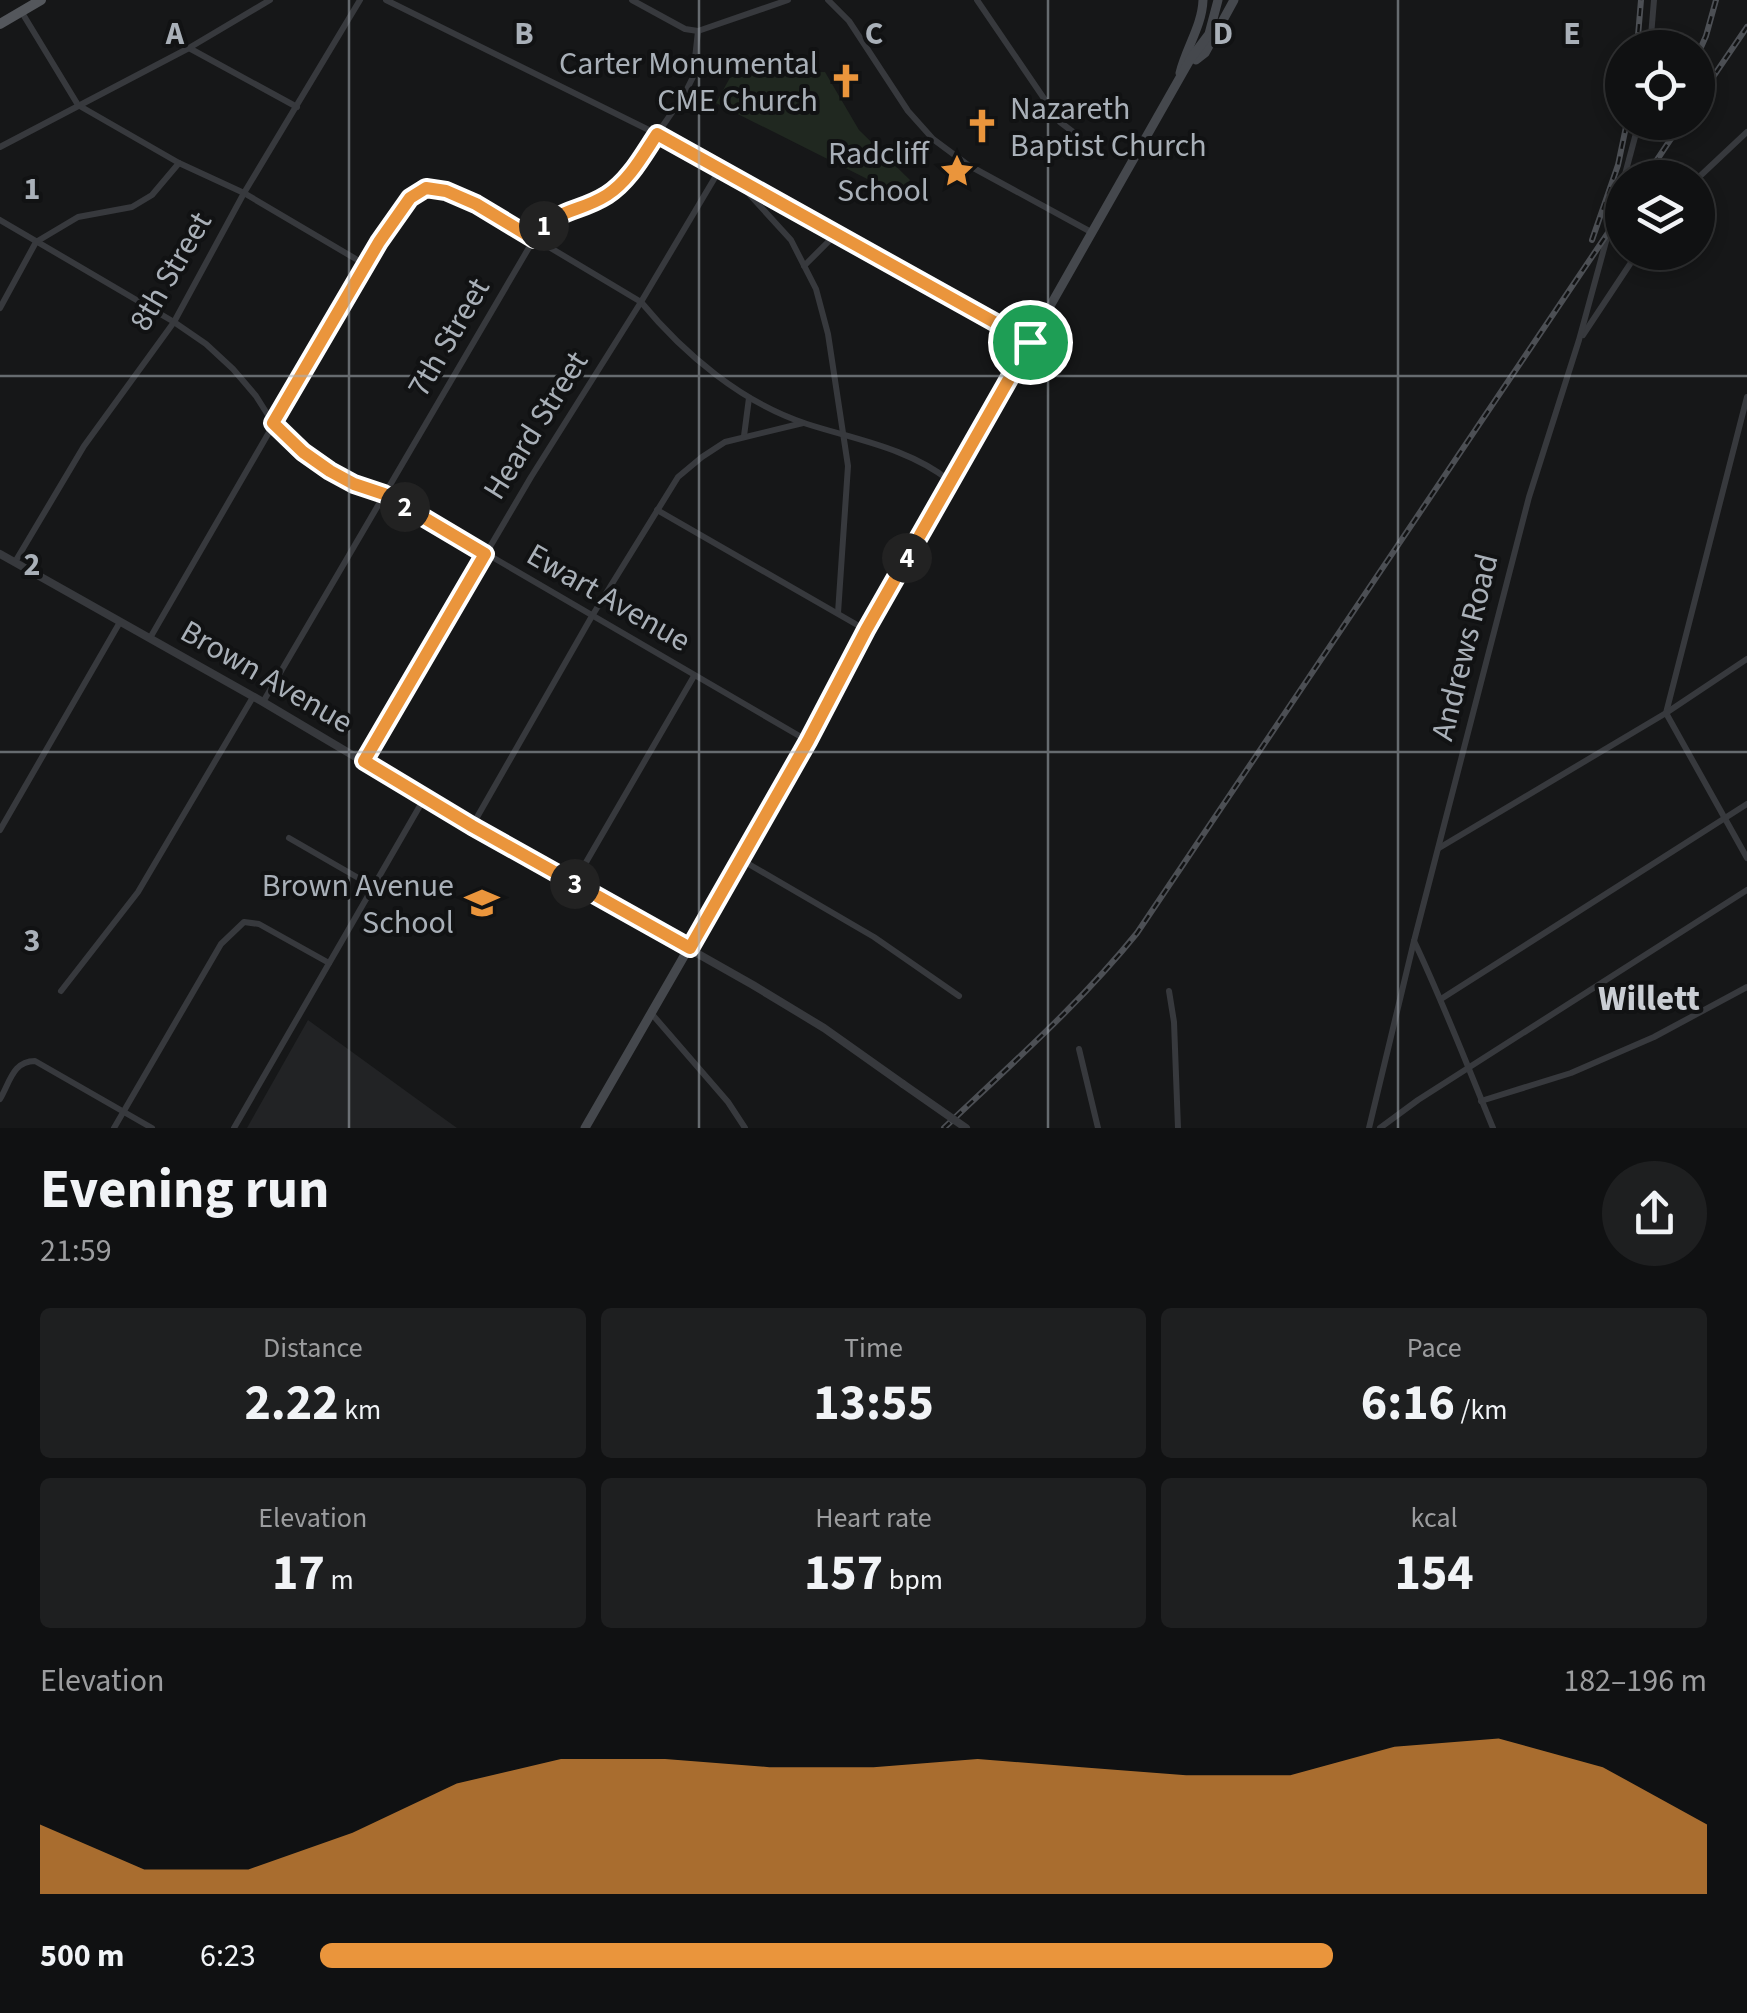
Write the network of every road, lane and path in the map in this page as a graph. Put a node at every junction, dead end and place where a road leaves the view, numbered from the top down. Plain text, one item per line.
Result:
1 (41, 0) edge
2 (270, 0) edge
3 (360, 0) edge
4 (386, 0) edge
5 (632, 0) edge
6 (828, 0) edge
7 (977, 0) edge
8 (1206, 0) edge
9 (1218, 0) edge
10 (1234, 0) edge
11 (1654, 0) edge
12 (785, 1) edge
13 (21, 12) junction
14 (0, 24) edge
15 (1652, 30) edge
16 (698, 31) junction
17 (189, 48) junction
18 (1192, 58) junction
19 (1183, 72) junction
20 (1177, 84) junction
21 (78, 105) junction
22 (297, 107) junction
23 (1747, 132) edge
24 (657, 134) junction
25 (1077, 135) dead end
26 (0, 147) edge
27 (179, 162) junction
28 (1715, 162) edge
29 (720, 169) junction
30 (732, 176) junction
31 (244, 192) junction
32 (0, 220) edge
33 (1091, 232) junction
34 (837, 234) junction
35 (534, 239) junction
36 (36, 242) junction
37 (1605, 245) edge
38 (366, 264) junction
39 (804, 266) junction
40 (1626, 270) edge
41 (641, 302) junction
42 (0, 308) edge
43 (174, 322) junction
44 (1579, 340) junction
45 (1030, 342) junction
46 (749, 398) junction
47 (1747, 398) edge
48 (273, 423) junction
49 (803, 423) junction
50 (844, 435) junction
51 (744, 436) junction
52 (952, 482) junction
53 (384, 494) junction
54 (656, 510) junction
55 (0, 554) edge
56 (485, 554) junction
57 (15, 562) junction
58 (838, 612) junction
59 (592, 616) junction
60 (120, 622) junction
61 (866, 630) junction
62 (150, 638) junction
63 (1747, 659) edge
64 (694, 676) junction
65 (252, 697) junction
66 (263, 702) junction
67 (1666, 713) junction
68 (808, 741) junction
69 (364, 761) junction
70 (425, 797) junction
71 (1747, 804) edge
72 (1726, 818) junction
73 (472, 826) junction
74 (0, 830) edge
75 (289, 838) dead end
76 (1438, 848) junction
77 (1747, 858) edge
78 (740, 859) junction
79 (574, 884) junction
80 (374, 887) junction
81 (1747, 890) edge
82 (1414, 941) junction
83 (690, 948) junction
84 (329, 964) junction
85 (1747, 988) edge
86 (1169, 990) dead end
87 (61, 991) dead end
88 (959, 996) dead end
89 (1441, 999) junction
90 (651, 1013) junction
91 (1079, 1049) dead end
92 (1468, 1070) junction
93 (1, 1098) edge
94 (1481, 1101) junction
95 (123, 1112) junction
96 (114, 1128) edge
97 (152, 1128) edge
98 (234, 1128) edge
99 (585, 1128) edge
100 (745, 1128) edge
101 (966, 1128) edge
102 (1098, 1128) edge
103 (1178, 1128) edge
104 (1370, 1128) edge
105 (1380, 1128) edge
106 (1492, 1128) edge

1 - 13 main road
2 - 17 street
3 - 22 street, 8th Street
4 - 24 street
5 - 16 street
6 - 33 street
7 - 25 street
8 - 18 main road
8 - 20 main road
9 - 18 main road
10 - 19 main road
11 - 15 street
12 - 16 street
13 - 14 main road
13 - 21 street
16 - 24 street, 7th Street
17 - 21 street
17 - 22 street
18 - 19 main road
19 - 20 main road
20 - 33 main road
21 - 26 street
21 - 27 street
22 - 31 street, 8th Street
23 - 28 street
24 - 29 street
24 - 35 street, 7th Street
27 - 31 street
27 - 36 street
29 - 30 street
29 - 41 street, Heard Street
30 - 34 street
30 - 39 street
31 - 38 street
31 - 43 street, 8th Street
32 - 36 street, Ewart Avenue
33 - 45 main road
34 - 39 street
34 - 45 street
35 - 38 street
35 - 41 street
35 - 53 street, 7th Street
36 - 42 street
36 - 43 street, Ewart Avenue
37 - 44 street, Andrews Road
38 - 48 street
39 - 50 street
40 - 44 street
41 - 46 street
41 - 56 street, Heard Street
43 - 48 street, Ewart Avenue
43 - 57 street, 8th Street
44 - 76 street, Andrews Road
45 - 52 main road
46 - 49 street
46 - 51 street
47 - 67 street
48 - 53 street, Ewart Avenue
48 - 62 street
49 - 50 street
49 - 51 street
50 - 52 street
50 - 58 street
51 - 54 street
52 - 61 main road
53 - 56 street, Ewart Avenue
53 - 66 street, 7th Street
54 - 58 street
54 - 59 street
55 - 57 street, Brown Avenue
56 - 59 street, Ewart Avenue
56 - 69 street, Heard Street
57 - 60 street, Brown Avenue
58 - 61 street
59 - 64 street, Ewart Avenue
59 - 73 street
60 - 62 street, Brown Avenue
60 - 74 street
61 - 68 main road
62 - 65 street, Brown Avenue
63 - 67 street
64 - 68 street, Ewart Avenue
64 - 79 street
65 - 66 street, Brown Avenue
65 - 87 street
66 - 69 street, Brown Avenue
67 - 72 street
67 - 76 street
68 - 78 main road
69 - 70 street, Brown Avenue
70 - 73 street, Brown Avenue
70 - 80 street
71 - 72 street
72 - 77 street
72 - 89 street
73 - 79 street, Brown Avenue
75 - 80 street
76 - 82 street, Andrews Road
78 - 83 main road
78 - 88 street
79 - 83 street, Brown Avenue
80 - 84 street
81 - 92 street
82 - 89 street
82 - 104 street, Andrews Road
83 - 90 main road
83 - 101 street, Brown Avenue, bridge
84 - 95 street
84 - 98 street
85 - 94 street
86 - 103 street
89 - 92 street
90 - 99 main road
90 - 100 street
91 - 102 street
92 - 94 street
92 - 105 street
93 - 95 street
94 - 106 street
95 - 96 street
95 - 97 street

